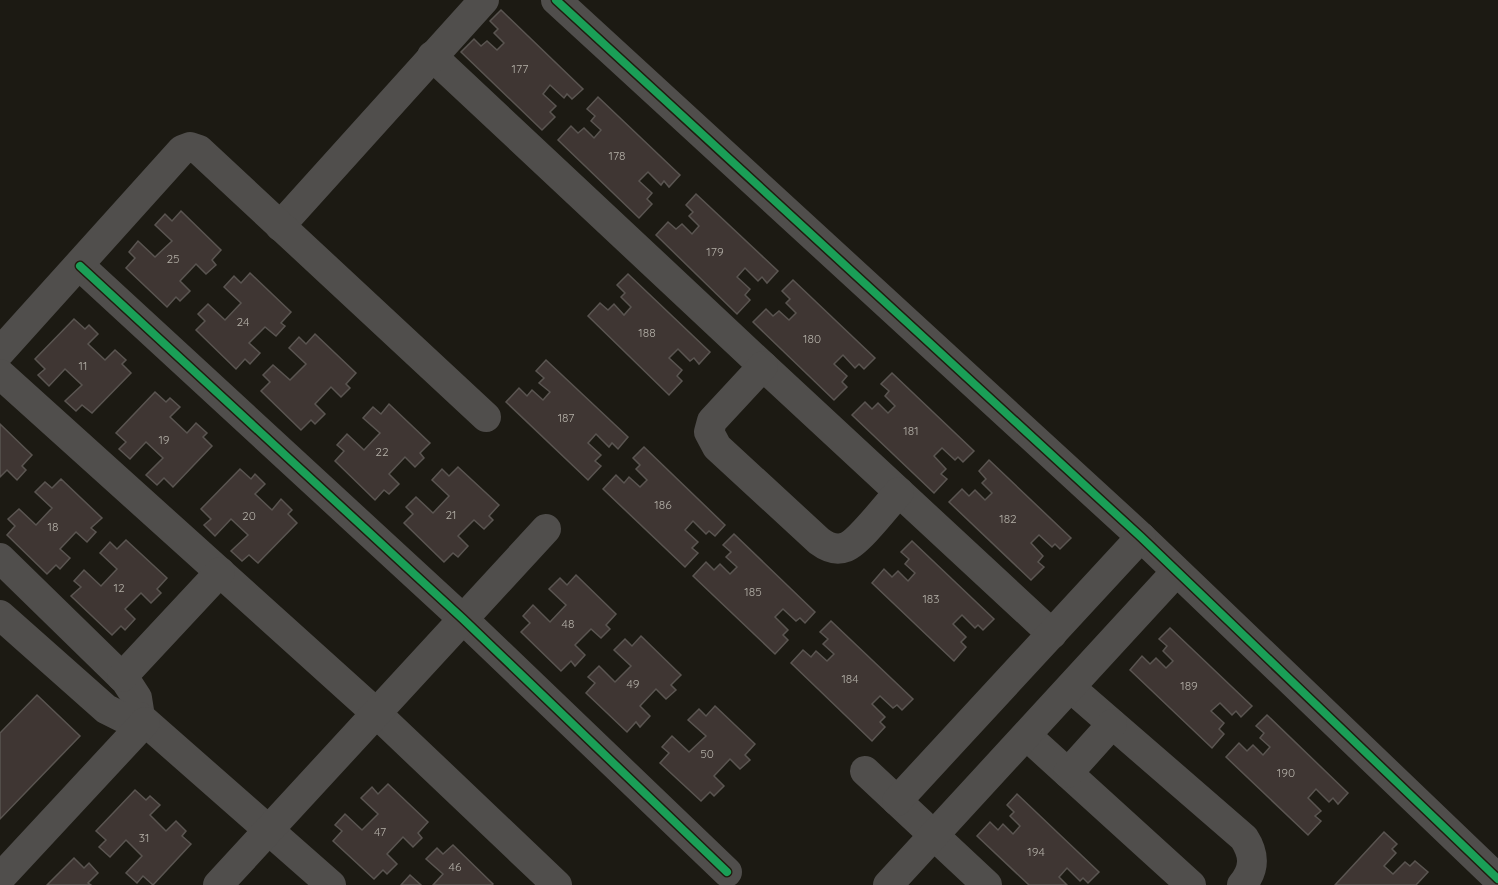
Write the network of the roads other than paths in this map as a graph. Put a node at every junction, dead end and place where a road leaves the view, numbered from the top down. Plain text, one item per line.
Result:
1 (484, 0) edge
2 (556, 0) edge
3 (432, 56) junction
4 (280, 226) junction
5 (80, 266) junction
6 (0, 352) edge
7 (763, 366) junction
8 (0, 374) edge
9 (486, 417) dead end
10 (899, 492) junction
11 (546, 529) dead end
12 (1141, 537) junction
13 (0, 559) edge
14 (220, 572) junction
15 (1176, 572) junction
16 (0, 615) edge
17 (463, 619) junction
18 (1052, 634) junction
19 (122, 677) junction
20 (1071, 688) junction
21 (376, 713) junction
22 (142, 720) junction
23 (1112, 724) junction
24 (1027, 736) junction
25 (865, 771) dead end
26 (1068, 773) junction
27 (897, 801) junction
28 (268, 830) junction
29 (934, 836) junction
30 (728, 872) dead end
31 (0, 878) edge
32 (1491, 879) edge
33 (218, 885) edge
34 (331, 885) edge
35 (557, 885) edge
36 (888, 885) edge
37 (987, 885) edge
38 (1191, 885) edge
39 (1242, 885) edge

1 - 3 street
2 - 12 street
3 - 4 street
3 - 7 street
4 - 5 street
4 - 9 street
5 - 6 street
5 - 17 street
7 - 10 street
7 - 10 street
8 - 14 street
10 - 18 street
11 - 17 street
12 - 15 street
12 - 18 street
13 - 19 street
14 - 19 street
14 - 21 street
15 - 20 street
15 - 32 street
16 - 22 street
17 - 21 street
17 - 30 street
18 - 27 street
19 - 22 street
20 - 23 street
20 - 24 street
21 - 28 street
21 - 35 street
22 - 28 street
22 - 31 street
23 - 26 street
23 - 39 street
24 - 26 street
24 - 29 street
25 - 27 street
26 - 38 street
27 - 29 street
28 - 33 street
28 - 34 street
29 - 36 street
29 - 37 street

